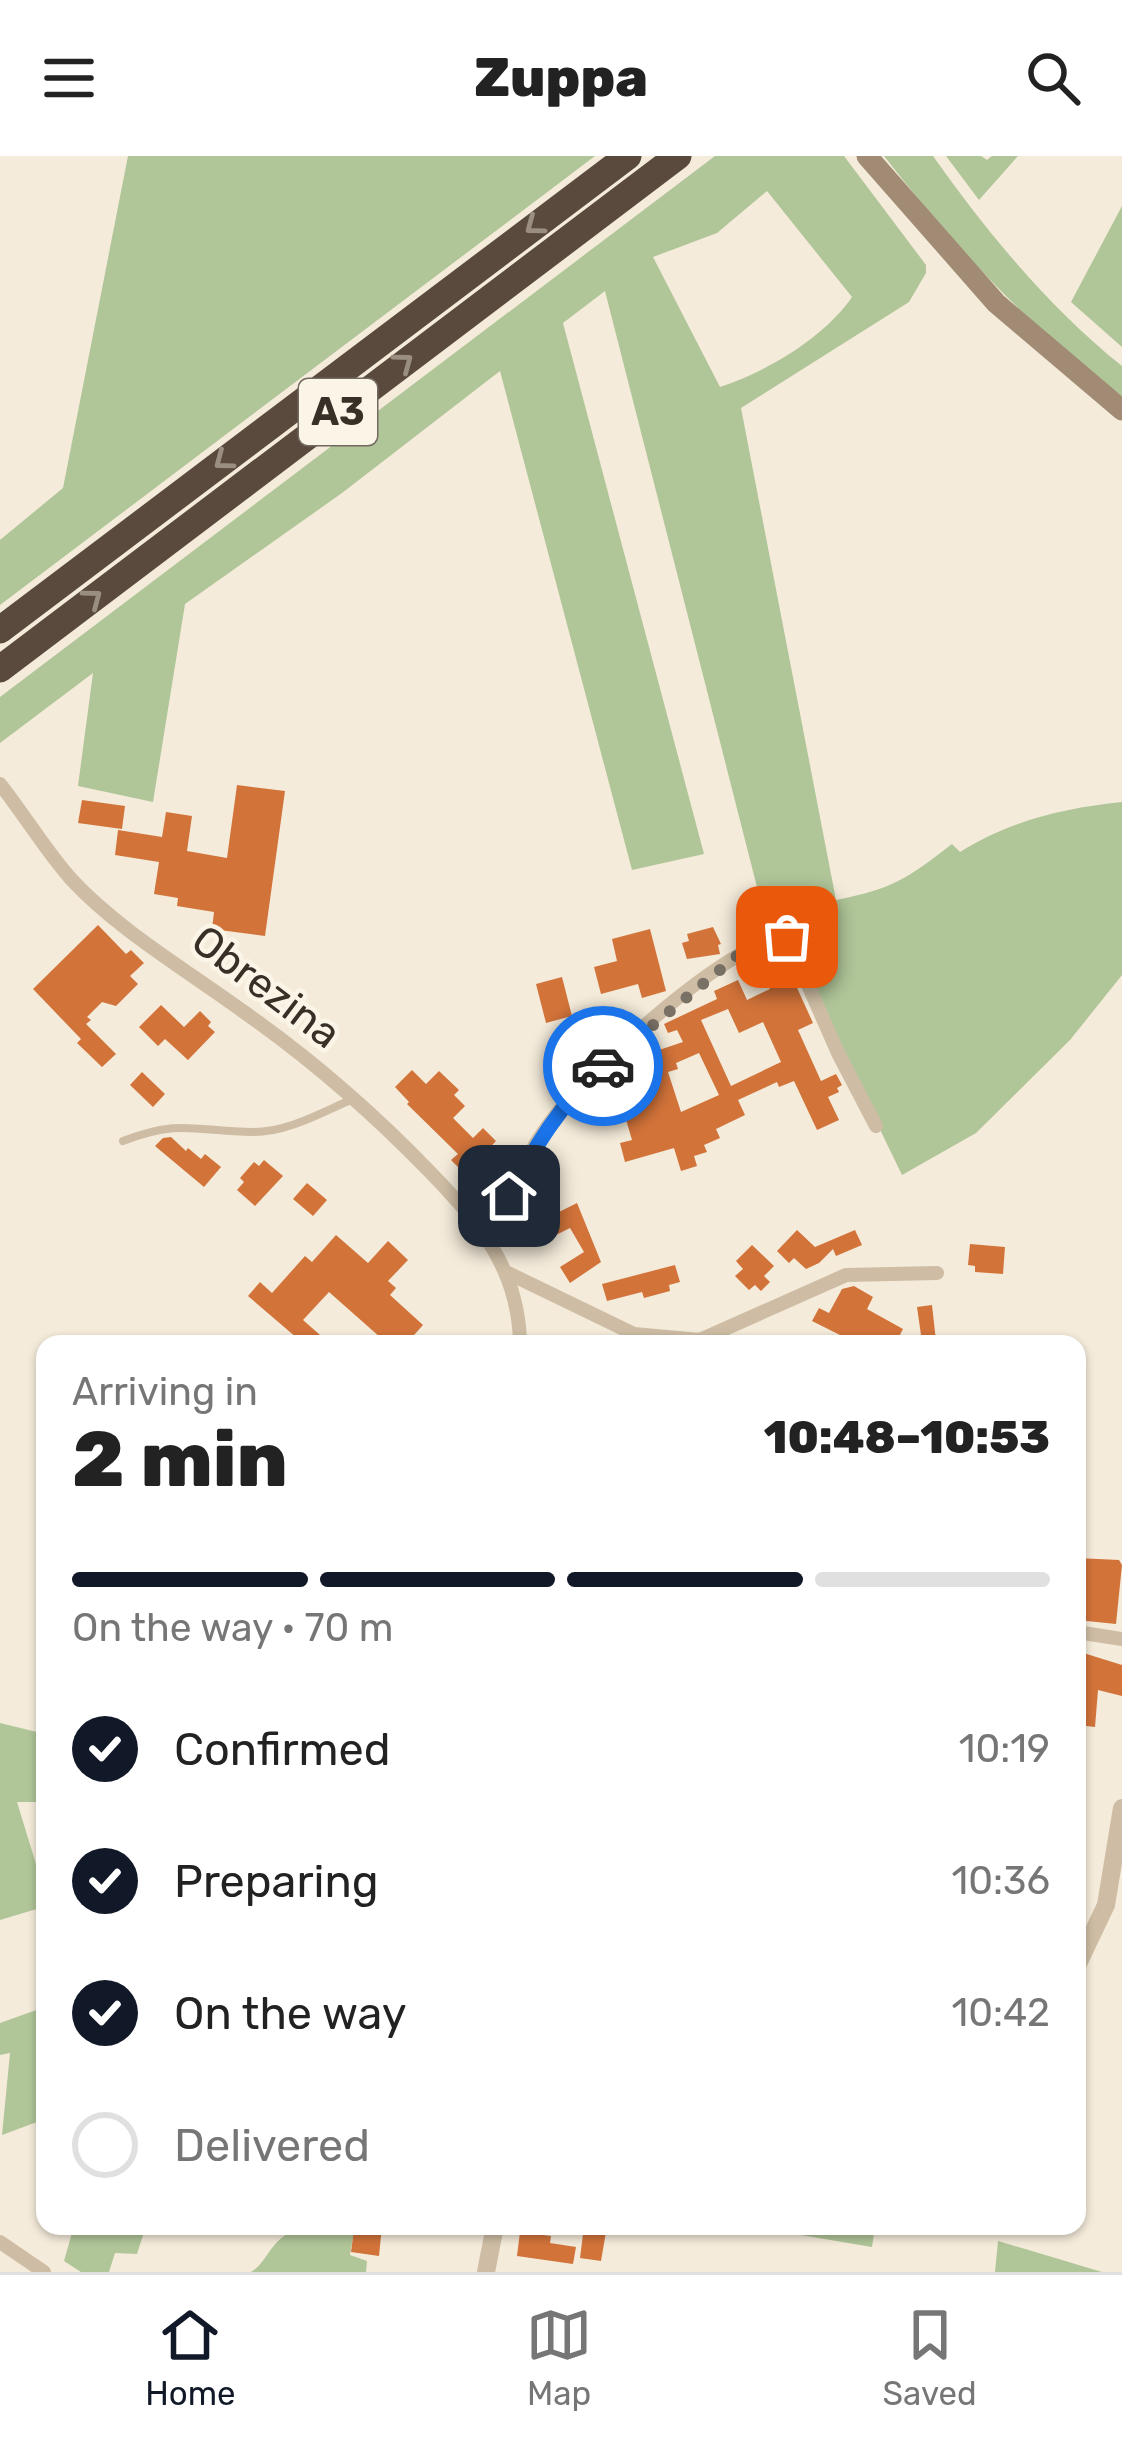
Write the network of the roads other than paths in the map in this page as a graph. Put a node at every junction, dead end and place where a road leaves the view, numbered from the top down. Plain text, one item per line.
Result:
1 (628, 156) edge
2 (678, 156) edge
3 (866, 156) edge
4 (1122, 410) edge
5 (0, 630) edge
6 (0, 669) edge
7 (0, 784) edge
8 (809, 932) dead end
9 (787, 937) junction
10 (354, 1099) junction
11 (875, 1126) dead end
12 (123, 1141) dead end
13 (494, 1244) junction
14 (508, 1273) junction
15 (937, 1273) dead end
16 (519, 1335) edge
17 (645, 1335) edge
18 (711, 1335) edge
19 (1086, 1633) edge
20 (1122, 1639) edge
21 (1122, 1808) edge
22 (1086, 1947) edge
23 (492, 2235) edge
24 (0, 2242) edge
25 (44, 2272) edge
26 (486, 2272) edge

1 -> 5 highway, A3
6 -> 2 highway, A3
3 - 4 main road
7 - 10 street, Obrezina
8 - 9 street
9 - 11 street
9 - 13 street
10 - 12 lane
10 - 13 street, Obrezina
13 - 14 street, Obrezina
14 - 16 street, Obrezina
14 - 17 street
15 - 18 street
19 - 20 street
21 - 22 street
23 - 26 street
24 - 25 street

